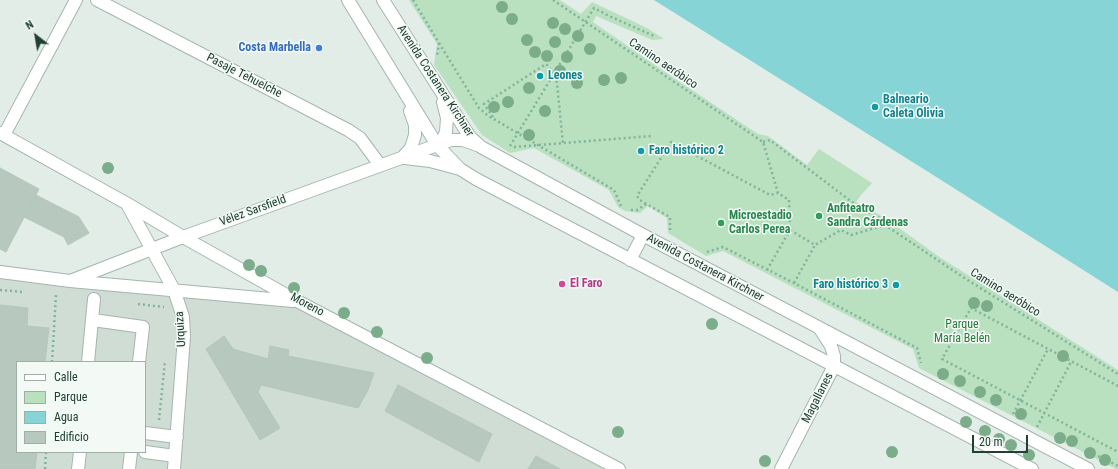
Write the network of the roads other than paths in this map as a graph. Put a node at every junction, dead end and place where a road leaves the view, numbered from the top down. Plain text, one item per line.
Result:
1 (76, 0) edge
2 (97, 0) edge
3 (348, 0) edge
4 (383, 0) edge
5 (403, 91) junction
6 (441, 93) junction
7 (2, 134) edge
8 (437, 145) junction
9 (481, 147) junction
10 (402, 158) junction
11 (380, 165) junction
12 (460, 168) junction
13 (126, 203) junction
14 (643, 235) junction
15 (183, 237) junction
16 (151, 249) junction
17 (630, 260) junction
18 (0, 272) edge
19 (70, 281) junction
20 (174, 290) junction
21 (94, 299) dead end
22 (299, 302) junction
23 (92, 320) junction
24 (818, 327) junction
25 (88, 361) edge
26 (139, 361) edge
27 (834, 366) junction
28 (146, 433) edge
29 (177, 437) junction
30 (146, 452) edge
31 (80, 453) edge
32 (131, 453) edge
33 (175, 456) junction
34 (78, 469) edge
35 (129, 469) edge
36 (174, 469) edge
37 (619, 469) edge
38 (781, 469) edge
39 (1032, 469) edge
40 (1088, 469) edge

1 - 7 street
2 - 11 street, Pasaje Tehuelche
3 - 5 street
4 - 6 street, Avenida Costanera Kirchner
5 - 8 street
5 - 10 street
6 - 8 street
6 - 9 street, Avenida Costanera Kirchner
7 - 13 street, Moreno
8 - 9 street, Vélez Sarsfield
8 - 10 street, Vélez Sarsfield
8 - 12 street
9 - 14 street, Avenida Costanera Kirchner
10 - 11 street, Vélez Sarsfield
10 - 12 street
11 - 15 street, Vélez Sarsfield
12 - 17 street
13 - 15 street, Moreno
13 - 16 street, Urquiza
14 - 17 street
14 - 24 street, Avenida Costanera Kirchner
15 - 16 street, Vélez Sarsfield
15 - 22 street, Moreno
16 - 19 street, Vélez Sarsfield
16 - 20 street, Urquiza
17 - 27 street
18 - 19 street, Vélez Sarsfield
19 - 20 street, Vélez Sarsfield
20 - 22 street, Vélez Sarsfield
20 - 29 street, Urquiza
21 - 23 street
22 - 37 street, Moreno
23 - 25 street
23 - 26 street
24 - 27 street, Magallanes
24 - 40 street, Avenida Costanera Kirchner
27 - 38 street, Magallanes
27 - 39 street
28 - 29 street
29 - 33 street, Urquiza
30 - 33 street
31 - 34 street
32 - 35 street
33 - 36 street, Urquiza

